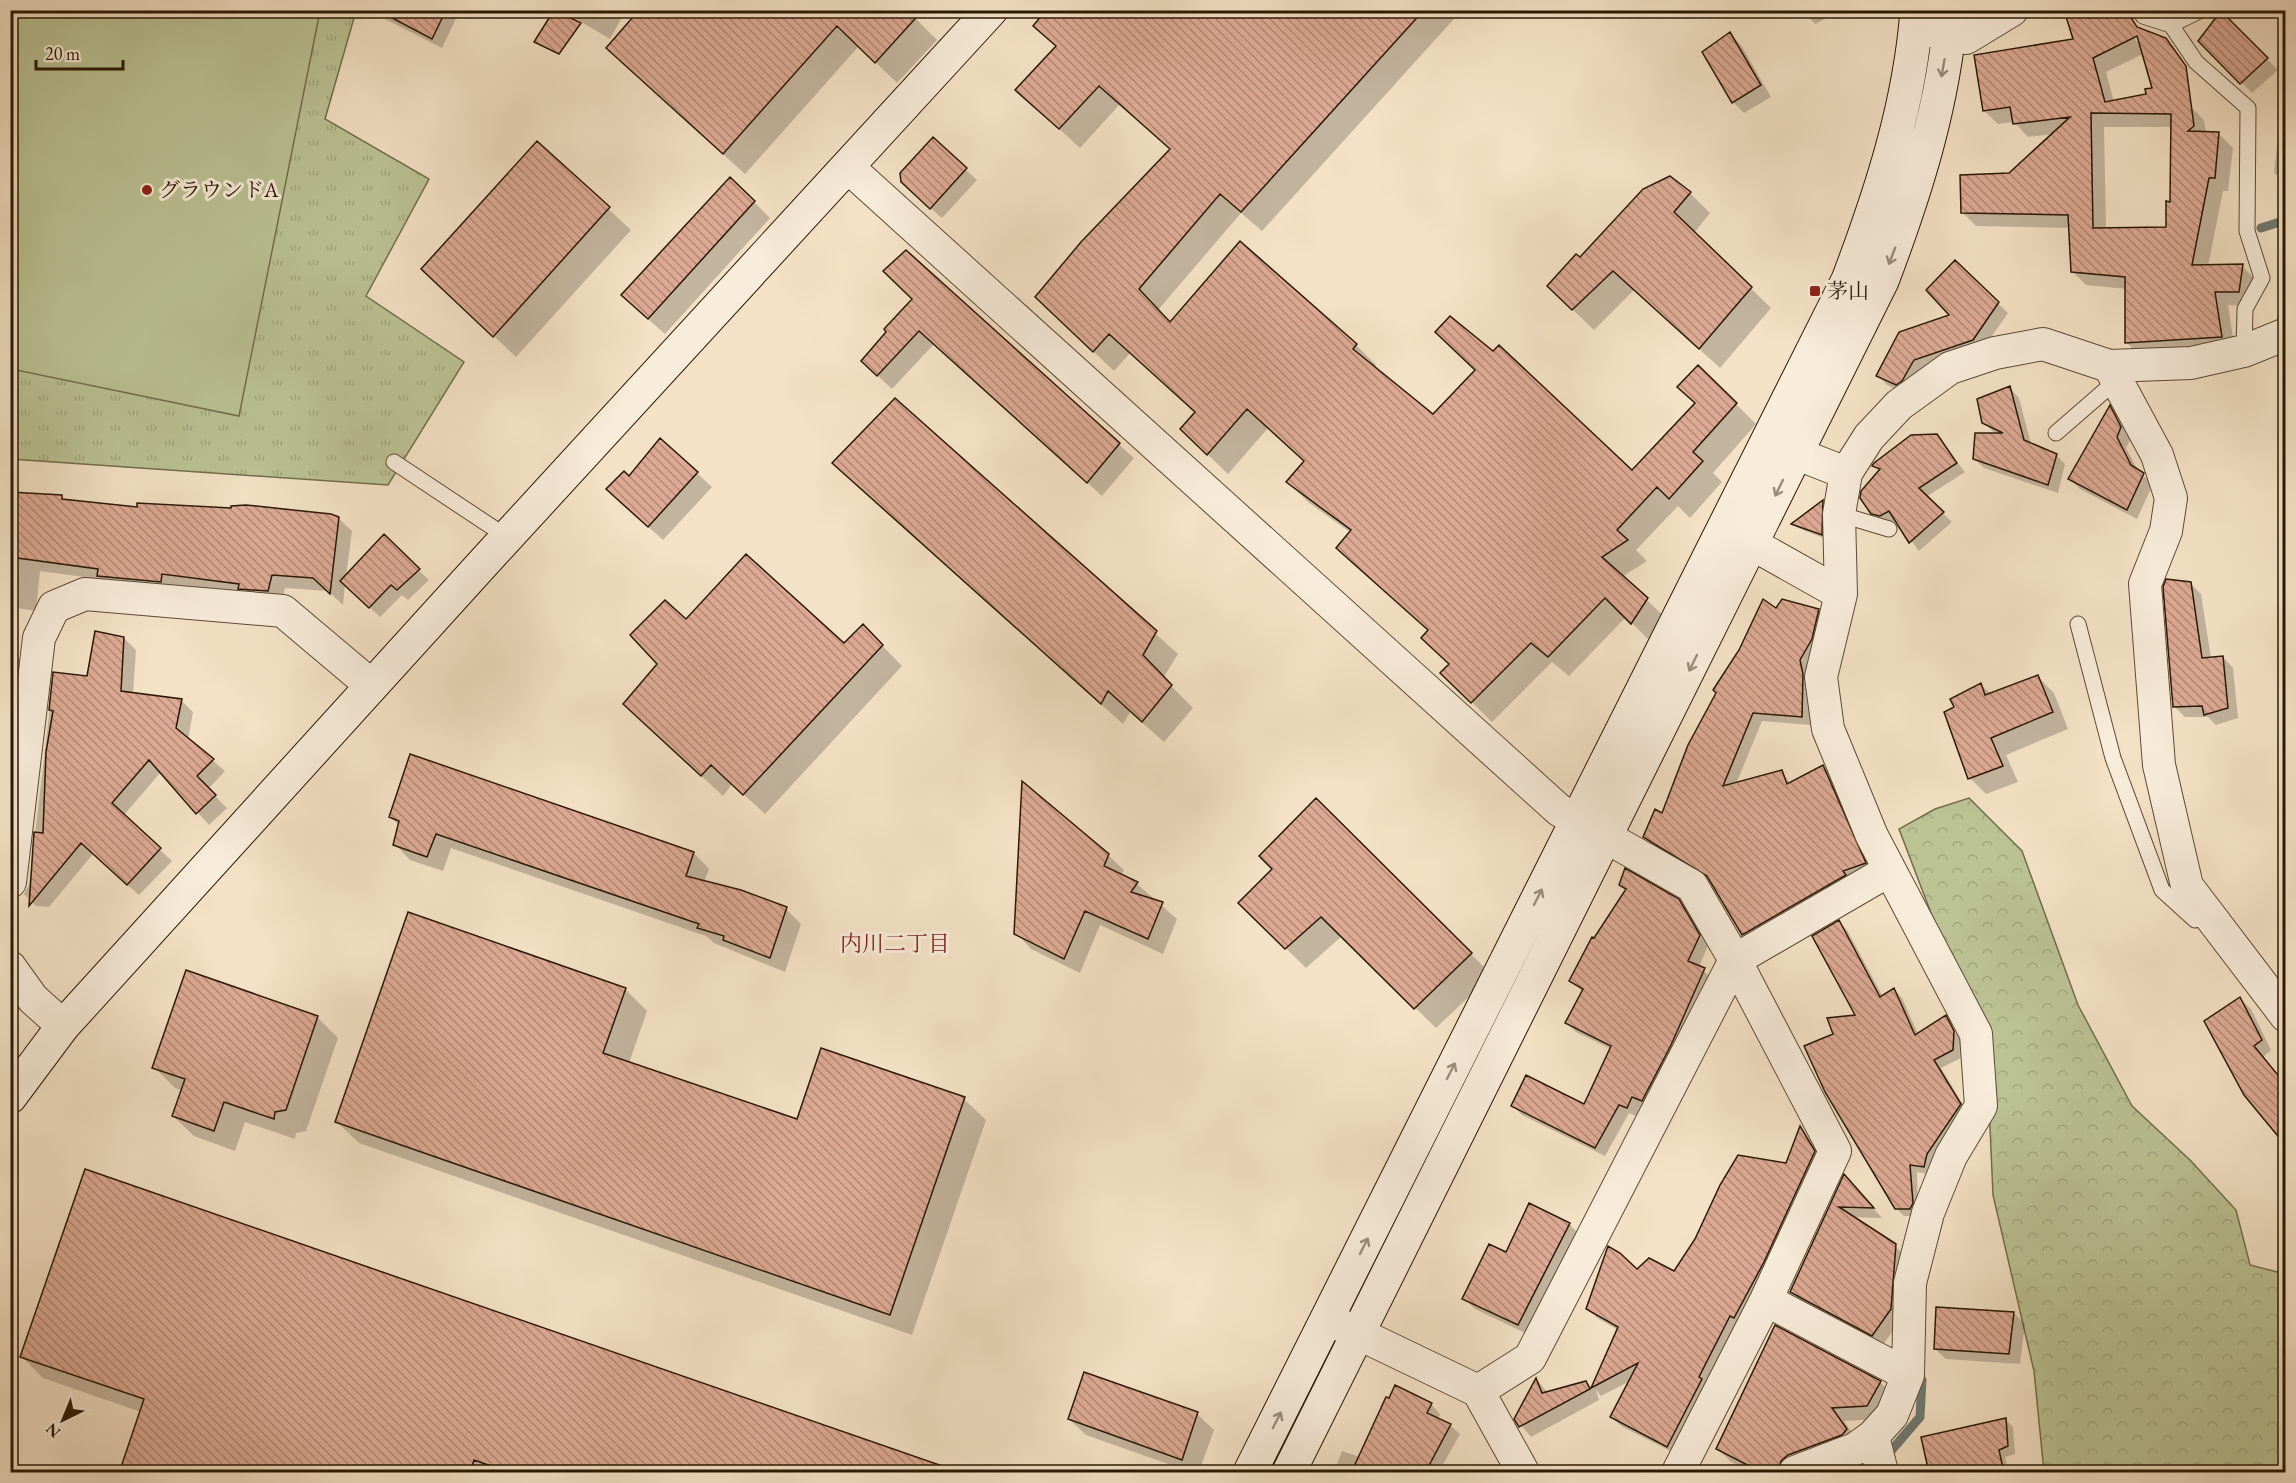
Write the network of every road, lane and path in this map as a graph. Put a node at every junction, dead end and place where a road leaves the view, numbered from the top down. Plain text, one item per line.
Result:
1 (992, 10) edge
2 (2013, 10) edge
3 (2140, 10) edge
4 (2201, 10) edge
5 (1917, 19) edge
6 (1950, 23) edge
7 (2171, 26) junction
8 (849, 168) junction
9 (2286, 334) edge
10 (2244, 351) junction
11 (2113, 373) junction
12 (2056, 433) dead end
13 (1766, 442) junction
14 (1797, 452) junction
15 (394, 462) dead end
16 (1846, 473) junction
17 (1839, 514) junction
18 (1723, 527) junction
19 (1889, 530) dead end
20 (507, 537) junction
21 (1752, 544) junction
22 (1841, 594) junction
23 (2078, 624) dead end
24 (372, 686) junction
25 (1577, 820) junction
26 (1606, 837) junction
27 (1890, 870) junction
28 (10, 882) edge
29 (2210, 915) junction
30 (1735, 960) junction
31 (10, 967) edge
32 (2286, 1016) edge
33 (63, 1026) junction
34 (10, 1097) edge
35 (1766, 1300) junction
36 (1328, 1319) junction
37 (1358, 1333) junction
38 (1908, 1375) junction
39 (1478, 1391) junction
40 (1873, 1436) junction
41 (1251, 1473) edge
42 (1289, 1473) edge
43 (1523, 1473) edge
44 (1678, 1473) edge
45 (1795, 1473) edge
46 (1882, 1473) edge

1 - 8 street
2 - 6 street
3 - 7 lane
4 - 7 lane
5 - 6 street
5 - 13 street
6 -> 14 street
7 - 10 lane
8 - 20 street
8 - 25 street
9 - 10 street
10 - 11 street
11 - 12 lane
11 - 16 street
11 - 29 street
13 - 14 street
13 - 18 street
14 - 16 street
14 -> 21 street
15 - 20 lane
16 - 17 street
17 - 19 lane
17 - 22 street
18 - 21 street
18 - 25 street
20 - 24 street
21 - 22 street
21 -> 26 street
22 - 27 street
23 - 29 lane
24 - 28 street
24 - 33 street
25 - 26 street
36 -> 25 street
26 - 30 street
26 - 37 street
27 - 30 street
27 - 38 street
29 - 32 street
30 - 35 street
30 - 39 street
31 - 33 street
33 - 34 street
35 - 38 street
35 - 44 street
36 - 37 street
41 -> 36 street
37 - 39 street
37 - 42 street
38 - 40 street
39 - 43 street
40 - 45 street
40 - 46 street

